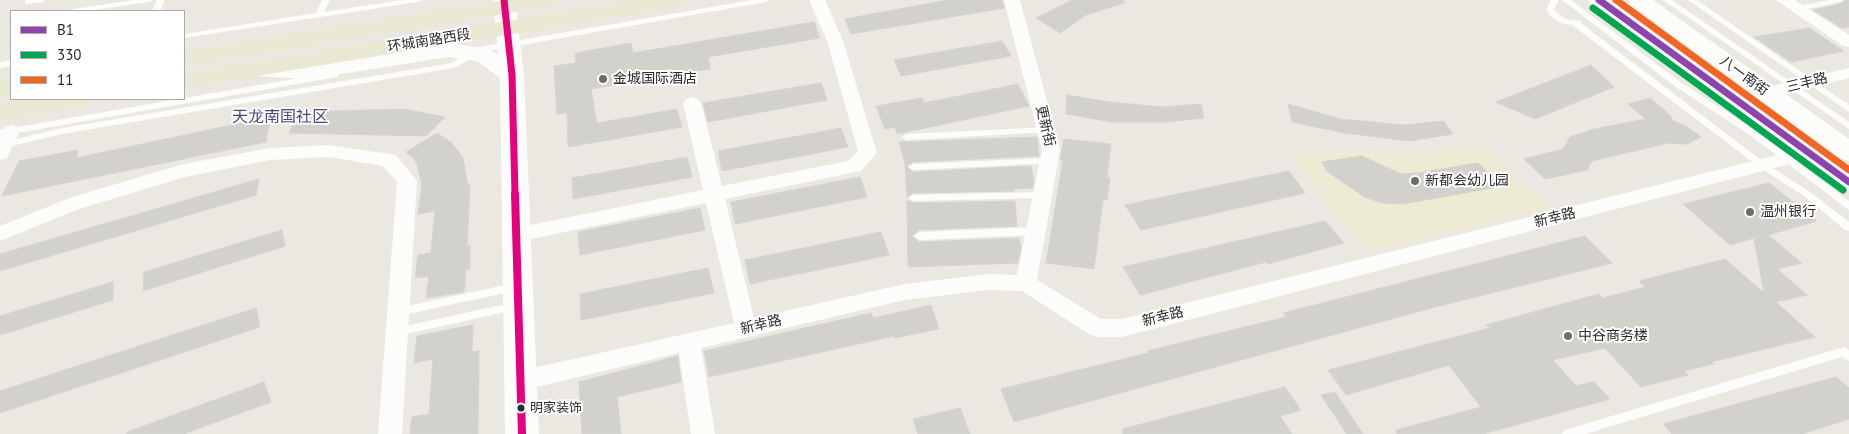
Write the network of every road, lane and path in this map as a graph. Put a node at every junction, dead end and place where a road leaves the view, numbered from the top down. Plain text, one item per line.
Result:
1 (41, 0) edge
2 (149, 0) edge
3 (326, 0) edge
4 (418, 0) edge
5 (547, 0) edge
6 (675, 0) edge
7 (766, 0) edge
8 (817, 0) edge
9 (1012, 0) edge
10 (1555, 0) edge
11 (1566, 0) edge
12 (1639, 0) edge
13 (1668, 0) edge
14 (1692, 0) edge
15 (1784, 0) edge
16 (1840, 0) edge
17 (28, 2) dead end
18 (1798, 9) junction
19 (80, 10) edge
20 (1598, 11) edge
21 (319, 15) junction
22 (506, 20) edge
23 (1574, 22) junction
24 (185, 36) edge
25 (1849, 42) edge
26 (468, 53) junction
27 (185, 60) edge
28 (257, 69) junction
29 (1849, 72) edge
30 (512, 75) junction
31 (185, 81) edge
32 (1809, 82) junction
33 (1792, 86) junction
34 (1766, 93) junction
35 (75, 100) edge
36 (692, 103) dead end
37 (1849, 109) edge
38 (1849, 126) edge
39 (1047, 130) junction
40 (3, 136) edge
41 (906, 137) dead end
42 (1849, 152) edge
43 (1799, 156) junction
44 (1049, 161) junction
45 (1762, 165) junction
46 (913, 167) dead end
47 (1849, 182) edge
48 (714, 195) junction
49 (1043, 195) junction
50 (914, 198) dead end
51 (1849, 206) edge
52 (1849, 227) edge
53 (1036, 230) junction
54 (0, 234) edge
55 (516, 235) junction
56 (919, 236) dead end
57 (1026, 283) junction
58 (518, 296) junction
59 (398, 322) junction
60 (746, 329) junction
61 (688, 342) junction
62 (1849, 356) edge
63 (520, 381) junction
64 (390, 434) edge
65 (522, 434) edge
66 (703, 434) edge
67 (1568, 434) edge

1 - 17 lane
2 - 19 lane
3 - 21 lane
4 - 21 lane
5 - 22 main road, 环城南路西段
6 - 22 main road, 环城南路西段
7 - 22 lane
8 - 48 street
9 - 39 street, 更新街
10 - 23 lane
11 - 20 lane
12 - 34 main road, 八一南街
13 - 33 lane
14 - 32 lane
15 - 18 street
16 - 18 lane
18 - 25 street
20 - 23 lane
20 - 43 main road, 八一南街
21 - 24 lane
22 - 26 lane
22 - 27 main road, 环城南路西段
22 - 28 main road, 环城南路西段
22 - 30 main road
23 - 45 lane
26 - 28 main road
26 - 30 main road
26 - 40 lane
26 - 40 lane
28 - 31 main road, 环城南路西段
29 - 32 street, 三丰路
30 - 55 main road
32 - 33 street, 三丰路
32 - 37 lane
33 - 34 street, 三丰路
33 - 38 lane
34 - 42 main road, 八一南街
35 - 40 main road
36 - 48 street
39 - 41 lane
39 - 44 street, 更新街
43 - 45 street, 新幸路
43 - 47 main road, 八一南街
43 - 51 lane
44 - 46 lane
44 - 49 street, 更新街
45 - 52 lane
45 - 57 street, 新幸路
48 - 55 street
48 - 60 street
49 - 50 lane
49 - 53 street, 更新街
53 - 56 lane
53 - 57 street, 更新街
54 - 59 street
55 - 58 main road
57 - 60 street, 新幸路
58 - 59 lane
58 - 59 lane
58 - 63 main road
59 - 64 street
60 - 61 street, 新幸路
61 - 63 street, 新幸路
61 - 66 street
62 - 67 lane
63 - 65 main road

